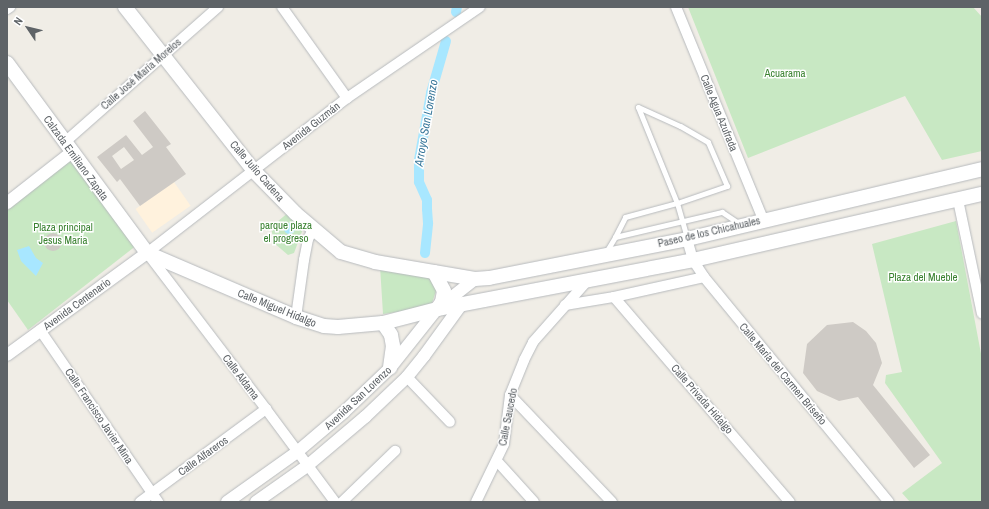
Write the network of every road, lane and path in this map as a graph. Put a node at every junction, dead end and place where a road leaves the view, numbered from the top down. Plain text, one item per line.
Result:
1 (10, 7) edge
2 (125, 7) edge
3 (218, 7) edge
4 (282, 7) edge
5 (480, 7) edge
6 (676, 7) edge
7 (7, 9) edge
8 (163, 54) junction
9 (7, 63) edge
10 (347, 98) junction
11 (68, 147) junction
12 (982, 169) edge
13 (254, 171) junction
14 (982, 194) edge
15 (958, 200) junction
16 (7, 203) edge
17 (677, 203) junction
18 (763, 219) junction
19 (683, 221) junction
20 (741, 224) junction
21 (313, 230) junction
22 (615, 237) junction
23 (687, 239) junction
24 (146, 253) junction
25 (605, 254) junction
26 (693, 260) junction
27 (434, 272) junction
28 (704, 277) junction
29 (489, 278) junction
30 (475, 279) junction
31 (589, 279) junction
32 (614, 297) junction
33 (486, 299) junction
34 (461, 304) junction
35 (566, 305) junction
36 (437, 309) junction
37 (982, 314) edge
38 (296, 317) junction
39 (383, 324) junction
40 (40, 330) junction
41 (7, 355) edge
42 (390, 368) junction
43 (406, 377) junction
44 (510, 395) junction
45 (266, 409) junction
46 (450, 422) dead end
47 (298, 452) junction
48 (396, 452) dead end
49 (497, 461) junction
50 (307, 466) junction
51 (155, 498) edge
52 (140, 502) edge
53 (227, 502) edge
54 (256, 502) edge
55 (334, 502) edge
56 (342, 502) edge
57 (476, 502) edge
58 (534, 502) edge
59 (612, 502) edge
60 (790, 502) edge
61 (889, 502) edge

1 - 7 street
2 - 8 main road, Calle Julio Cadena
3 - 8 street, Calle José María Morelos
4 - 10 street
5 - 10 street, Avenida Guzmán
6 - 18 street, Calle Agua Azufrada
8 - 11 street, Calle José María Morelos
8 - 13 main road, Calle Julio Cadena
9 - 11 main road, Calzada Emiliano Zapata
10 - 13 street, Avenida Guzmán
11 - 16 street
11 - 24 main road, Calzada Emiliano Zapata
12 - 18 main road, Paseo de los Chicahuales
13 - 21 main road, Calle Julio Cadena
13 - 24 street, Avenida Guzmán
14 - 15 main road, Paseo de los Chicahuales
15 - 26 main road, Paseo de los Chicahuales
15 - 37 street
17 - 17 lane
17 - 19 lane
17 - 22 lane
18 - 20 main road, Paseo de los Chicahuales
19 - 20 lane
19 - 22 lane
19 - 23 lane
20 - 23 main road, Paseo de los Chicahuales
21 - 27 main road, Calle Julio Cadena
21 - 38 street
22 - 25 lane
23 - 25 main road, Paseo de los Chicahuales
23 - 26 street, Calle María del Carmen Briseño
24 - 38 main road, Calle Miguel Hidalgo
24 - 40 street, Avenida Centenario
24 - 45 street, Calle Aldama
25 - 29 main road, Paseo de los Chicahuales
26 - 28 street, Calle María del Carmen Briseño
26 - 31 main road, Paseo de los Chicahuales
27 - 30 main road, Paseo de los Chicahuales
27 - 36 main road
28 - 32 street
28 - 61 street, Calle María del Carmen Briseño
29 - 30 main road, Paseo de los Chicahuales
29 - 33 main road
30 - 36 street, Avenida San Lorenzo
31 - 33 main road, Paseo de los Chicahuales
31 - 35 street, Calle Saucedo
32 - 35 street
32 - 60 street, Calle Privada Hidalgo
33 - 34 main road, Paseo de los Chicahuales
34 - 36 main road, Paseo de los Chicahuales
34 - 43 street, Avenida San Lorenzo
35 - 44 street, Calle Saucedo
36 - 39 main road, Calle Miguel Hidalgo
36 - 42 street, Avenida San Lorenzo
38 - 39 main road, Calle Miguel Hidalgo
39 - 42 main road
40 - 41 street, Avenida Centenario
40 - 51 street, Calle Francisco Javier Mina
42 - 47 street, Avenida San Lorenzo
43 - 46 street
43 - 50 street, Avenida San Lorenzo
44 - 49 street, Calle Saucedo
44 - 59 street
45 - 47 street, Calle Aldama
45 - 51 street, Calle Alfareros
47 - 50 street, Calle Aldama
47 - 53 street, Avenida San Lorenzo
48 - 56 street
49 - 57 street, Calle Saucedo
49 - 58 street
50 - 54 street, Avenida San Lorenzo
50 - 55 street, Calle Aldama
51 - 52 street, Calle Alfareros

